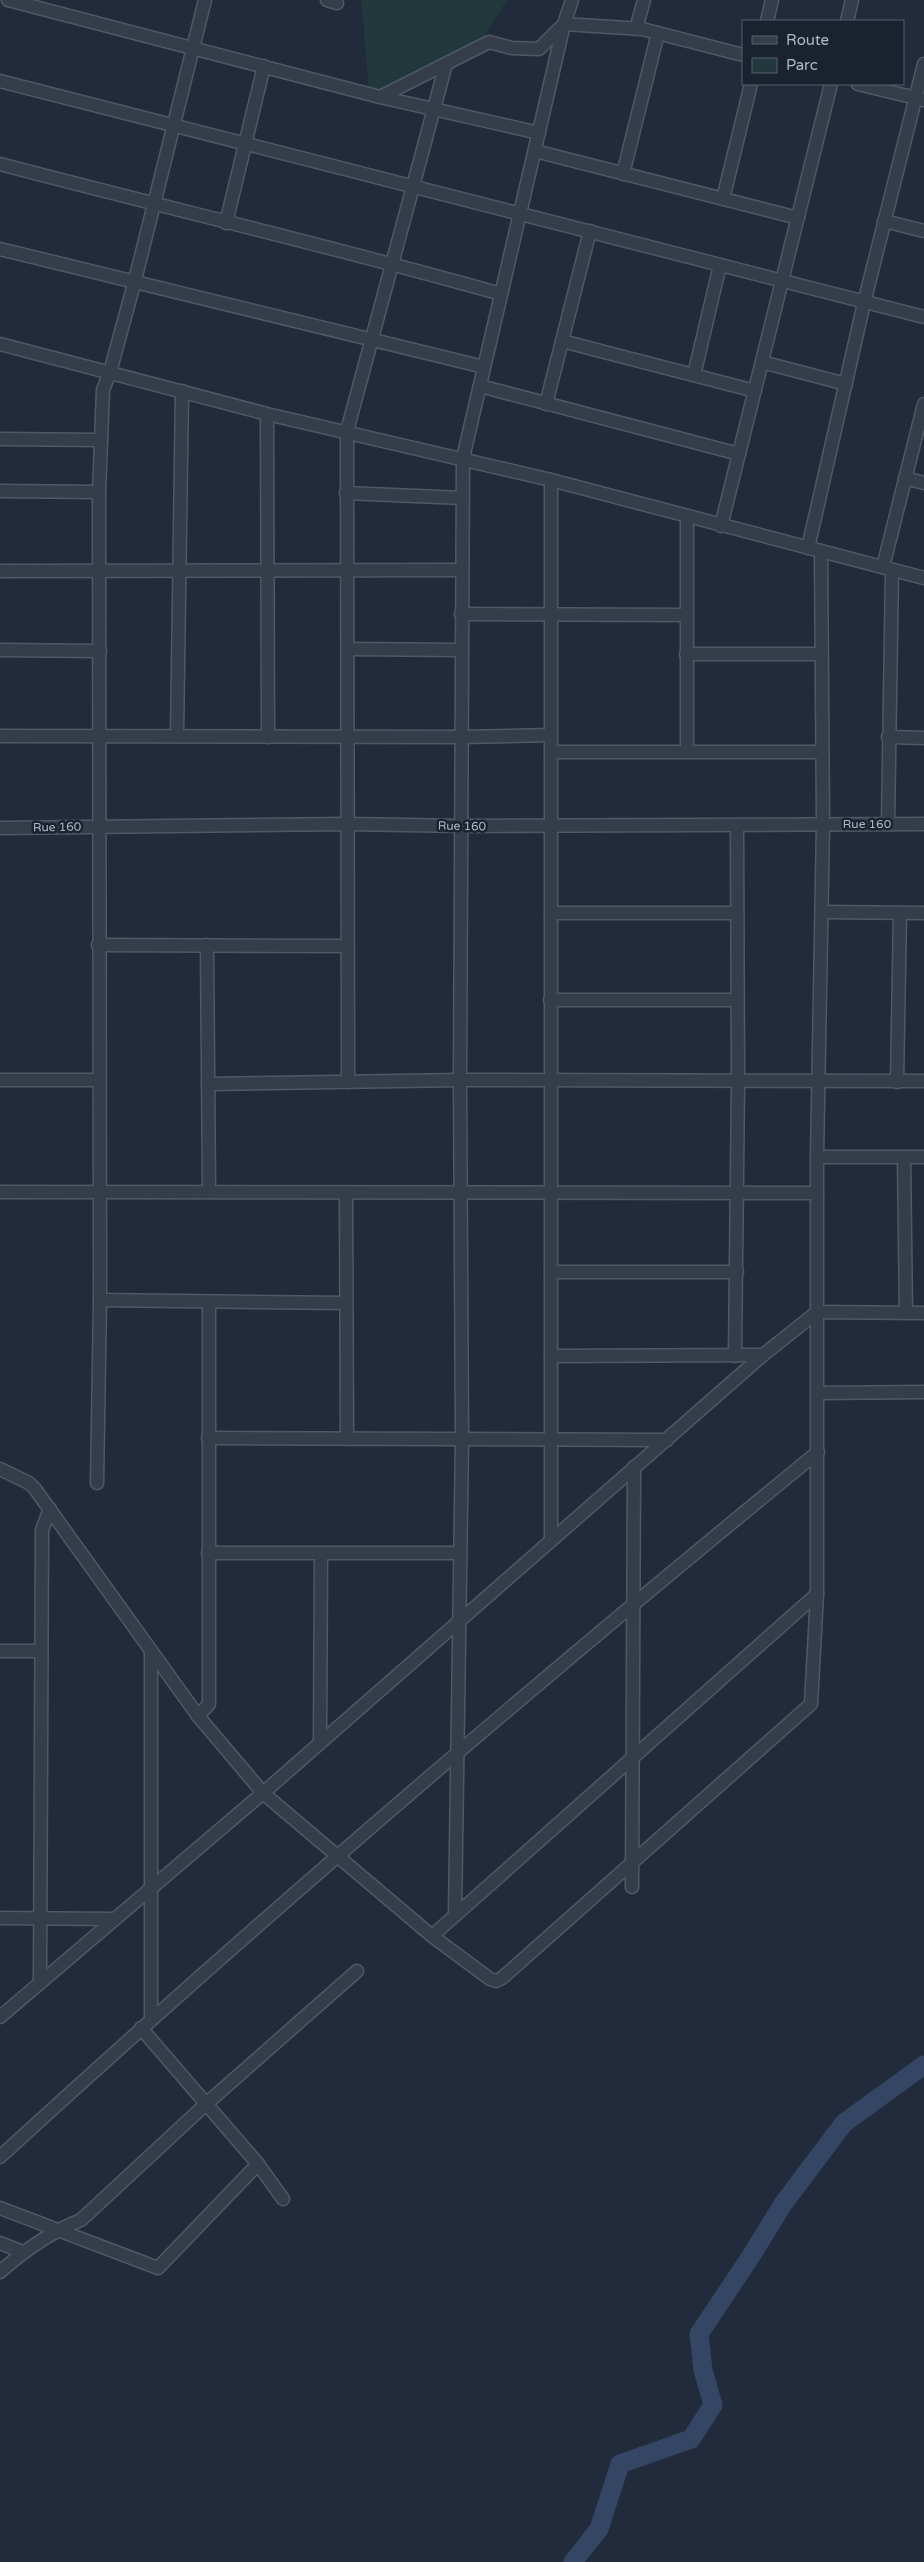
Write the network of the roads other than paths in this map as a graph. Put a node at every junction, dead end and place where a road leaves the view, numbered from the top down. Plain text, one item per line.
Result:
1 (8, 0) edge
2 (205, 0) edge
3 (572, 0) edge
4 (644, 0) edge
5 (772, 0) edge
6 (852, 0) edge
7 (767, 20) edge
8 (847, 20) edge
9 (564, 24) junction
10 (636, 29) junction
11 (658, 33) junction
12 (192, 47) junction
13 (742, 55) edge
14 (446, 64) junction
15 (924, 64) edge
16 (264, 66) junction
17 (0, 81) edge
18 (751, 85) edge
19 (831, 85) edge
20 (862, 85) edge
21 (380, 97) junction
22 (920, 99) edge
23 (434, 110) junction
24 (173, 124) junction
25 (539, 133) junction
26 (245, 144) junction
27 (535, 151) junction
28 (0, 164) edge
29 (623, 174) junction
30 (414, 185) junction
31 (723, 199) junction
32 (154, 205) junction
33 (521, 213) junction
34 (798, 218) junction
35 (884, 221) junction
36 (226, 223) junction
37 (590, 231) junction
38 (924, 232) edge
39 (0, 249) edge
40 (392, 263) junction
41 (720, 265) junction
42 (782, 281) junction
43 (134, 284) junction
44 (501, 294) junction
45 (864, 303) junction
46 (924, 317) edge
47 (371, 340) junction
48 (562, 341) junction
49 (0, 344) edge
50 (762, 362) junction
51 (484, 367) junction
52 (110, 372) junction
53 (694, 375) junction
54 (846, 384) junction
55 (480, 386) junction
56 (754, 391) junction
57 (182, 392) junction
58 (546, 404) junction
59 (924, 404) edge
60 (267, 414) junction
61 (347, 431) junction
62 (0, 440) edge
63 (101, 440) junction
64 (739, 454) junction
65 (463, 458) junction
66 (905, 478) junction
67 (551, 480) junction
68 (924, 483) edge
69 (0, 491) edge
70 (99, 492) junction
71 (346, 494) junction
72 (462, 498) junction
73 (687, 517) junction
74 (721, 526) junction
75 (808, 548) junction
76 (821, 551) junction
77 (887, 569) junction
78 (462, 570) junction
79 (0, 571) edge
80 (99, 571) junction
81 (179, 571) junction
82 (268, 571) junction
83 (347, 572) junction
84 (924, 578) edge
85 (461, 614) junction
86 (551, 614) junction
87 (686, 615) junction
88 (348, 649) junction
89 (0, 650) edge
90 (461, 650) junction
91 (100, 651) junction
92 (686, 654) junction
93 (821, 654) junction
94 (551, 735) junction
95 (0, 736) edge
96 (178, 736) junction
97 (98, 737) junction
98 (268, 737) junction
99 (347, 737) junction
100 (462, 737) junction
101 (888, 737) junction
102 (924, 738) edge
103 (687, 751) junction
104 (551, 752) junction
105 (822, 752) junction
106 (348, 824) junction
107 (823, 824) junction
108 (888, 824) junction
109 (924, 824) edge
110 (736, 825) junction
111 (463, 826) junction
112 (550, 826) junction
113 (98, 827) junction
114 (0, 828) edge
115 (822, 912) junction
116 (551, 913) junction
117 (737, 913) junction
118 (900, 913) junction
119 (924, 913) edge
120 (98, 945) junction
121 (207, 945) junction
122 (347, 946) junction
123 (550, 1000) junction
124 (738, 1000) junction
125 (0, 1080) edge
126 (99, 1080) junction
127 (460, 1080) junction
128 (819, 1081) junction
129 (924, 1081) edge
130 (348, 1082) junction
131 (551, 1082) junction
132 (738, 1082) junction
133 (897, 1082) junction
134 (208, 1084) junction
135 (817, 1157) junction
136 (904, 1157) junction
137 (924, 1158) edge
138 (99, 1191) junction
139 (210, 1191) junction
140 (0, 1192) edge
141 (738, 1192) junction
142 (346, 1193) junction
143 (461, 1193) junction
144 (549, 1193) junction
145 (817, 1193) junction
146 (551, 1272) junction
147 (736, 1272) junction
148 (100, 1300) junction
149 (210, 1302) junction
150 (346, 1303) junction
151 (817, 1312) junction
152 (906, 1313) junction
153 (924, 1313) edge
154 (763, 1355) junction
155 (551, 1356) junction
156 (734, 1356) junction
157 (924, 1392) edge
158 (818, 1394) junction
159 (208, 1438) junction
160 (347, 1439) junction
161 (462, 1440) junction
162 (552, 1440) junction
163 (667, 1440) junction
164 (818, 1452) junction
165 (634, 1467) junction
166 (0, 1469) edge
167 (98, 1483) dead end
168 (50, 1509) junction
169 (551, 1540) junction
170 (208, 1553) junction
171 (321, 1553) junction
172 (460, 1553) junction
173 (817, 1594) junction
174 (635, 1602) junction
175 (461, 1620) junction
176 (0, 1651) edge
177 (41, 1651) junction
178 (151, 1653) junction
179 (198, 1716) junction
180 (320, 1742) junction
181 (457, 1754) junction
182 (633, 1757) junction
183 (263, 1793) junction
184 (337, 1856) junction
185 (632, 1863) junction
186 (632, 1887) dead end
187 (152, 1888) junction
188 (455, 1915) junction
189 (0, 1918) edge
190 (41, 1918) junction
191 (115, 1919) junction
192 (432, 1936) junction
193 (357, 1971) dead end
194 (40, 1981) junction
195 (0, 2016) edge
196 (146, 2024) junction
197 (206, 2104) junction
198 (0, 2157) edge
199 (258, 2164) junction
200 (283, 2199) dead end
201 (0, 2208) edge
202 (57, 2229) junction
203 (0, 2243) edge
204 (23, 2252) junction
205 (0, 2272) edge

1 - 12 street
2 - 12 street
3 - 9 street
4 - 10 street
5 - 7 street
6 - 8 street
9 - 10 street
9 - 14 street
9 - 25 street
10 - 11 street
11 - 13 street
11 - 29 street
12 - 16 street
12 - 24 street
14 - 21 street
14 - 23 street
15 - 22 street
16 - 21 street
16 - 26 street
17 - 24 street
18 - 31 street
19 - 34 street
20 - 22 street
21 - 23 street
22 - 35 street
23 - 25 street
23 - 30 street
24 - 26 street
24 - 32 street
25 - 27 street
26 - 30 street
26 - 36 street
27 - 29 street
27 - 33 street
28 - 32 street
29 - 31 street
30 - 33 street
30 - 40 street
31 - 34 street
32 - 36 street
32 - 43 street
33 - 37 street
33 - 44 street
34 - 42 street
35 - 38 street
35 - 45 street
36 - 40 street
37 - 41 street
37 - 48 street
39 - 43 street
40 - 44 street
40 - 47 street
41 - 42 street
41 - 53 street
42 - 45 street
42 - 50 street
43 - 47 street
43 - 52 street
44 - 51 street
45 - 46 street
45 - 54 street
47 - 51 street
47 - 61 street
48 - 53 street
48 - 58 street
49 - 52 street
50 - 54 street
50 - 56 street
51 - 55 street
52 - 57 street
52 - 63 street
53 - 56 street
54 - 75 street
55 - 58 street
55 - 65 street
56 - 64 street
57 - 60 street
57 - 81 street
58 - 64 street
59 - 66 street
60 - 61 street
60 - 82 street
61 - 65 street
61 - 71 street
62 - 63 street
63 - 70 street
64 - 74 street
65 - 67 street
65 - 72 street
66 - 68 street
66 - 77 street
67 - 73 street
67 - 86 street
69 - 70 street
70 - 80 street
71 - 72 street
71 - 83 street
72 - 78 street
73 - 74 street
73 - 87 street
74 - 75 street
75 - 76 street
76 - 77 street
76 - 93 street
77 - 84 street
77 - 101 street
78 - 83 street
78 - 85 street
79 - 80 street
80 - 81 street
80 - 91 street
81 - 82 street
81 - 96 street
82 - 83 street
82 - 98 street
83 - 88 street
85 - 86 street
85 - 90 street
86 - 87 street
86 - 94 street
87 - 92 street
88 - 90 street
88 - 99 street
89 - 91 street
90 - 100 street
91 - 97 street
92 - 93 street
92 - 103 street
93 - 105 street
94 - 100 street
94 - 104 street
95 - 97 street
96 - 97 street
96 - 98 street
97 - 113 street
98 - 99 street
99 - 100 street
99 - 106 street
100 - 111 street
101 - 102 street
101 - 108 street
103 - 104 street
103 - 105 street
104 - 112 street
105 - 107 street
106 - 111 street, Rue 160
106 - 113 street, Rue 160
106 - 122 street
107 - 108 street, Rue 160
107 - 110 street, Rue 160
107 - 115 street
108 - 109 street, Rue 160
110 - 112 street, Rue 160
110 - 117 street
111 - 112 street, Rue 160
111 - 127 street
112 - 116 street
113 - 114 street, Rue 160
113 - 120 street
115 - 118 street
115 - 128 street
116 - 117 street
116 - 123 street
117 - 124 street
118 - 119 street
118 - 133 street
120 - 121 street
120 - 126 street
121 - 122 street
121 - 134 street
122 - 130 street
123 - 124 street
123 - 131 street
124 - 132 street
125 - 126 street
126 - 138 street
127 - 130 street
127 - 131 street
127 - 143 street
128 - 132 street
128 - 133 street
128 - 135 street
129 - 133 street
130 - 134 street
131 - 132 street
131 - 144 street
132 - 141 street
134 - 139 street
135 - 136 street
135 - 145 street
136 - 137 street
136 - 152 street
138 - 139 street
138 - 140 street
138 - 148 street
139 - 142 street
141 - 144 street
141 - 145 street
141 - 147 street
142 - 143 street
142 - 150 street
143 - 144 street
143 - 161 street
144 - 146 street
145 - 151 street
146 - 147 street
146 - 155 street
147 - 156 street
148 - 149 street
148 - 167 street
149 - 150 street
149 - 159 street
150 - 160 street
151 - 152 street
151 - 154 street
151 - 158 street
152 - 153 street
154 - 156 street
154 - 163 street
155 - 156 street
155 - 162 street
157 - 158 street
158 - 164 street
159 - 160 street
159 - 170 street
160 - 161 street
161 - 162 street
161 - 172 street
162 - 163 street
162 - 169 street
163 - 165 street
164 - 173 street
164 - 174 street
165 - 169 street
165 - 174 street
166 - 168 street
168 - 177 street
168 - 178 street
169 - 175 street
170 - 171 street
170 - 179 street
171 - 172 street
171 - 180 street
172 - 175 street
173 - 182 street
173 - 185 street
174 - 181 street
174 - 182 street
175 - 180 street
175 - 181 street
176 - 177 street
177 - 190 street
178 - 179 street
178 - 187 street
179 - 183 street
180 - 183 street
181 - 184 street
181 - 188 street
182 - 185 street
182 - 188 street
183 - 184 street
183 - 187 street
184 - 192 street
184 - 196 street
185 - 186 street
185 - 192 street
187 - 191 street
187 - 196 street
188 - 192 street
189 - 190 street
190 - 191 street
190 - 194 street
191 - 194 street
193 - 197 street
194 - 195 street
196 - 197 street
196 - 198 street
197 - 199 street
197 - 202 street
199 - 200 street
199 - 202 street
201 - 202 street
202 - 204 street
203 - 204 street
204 - 205 street

